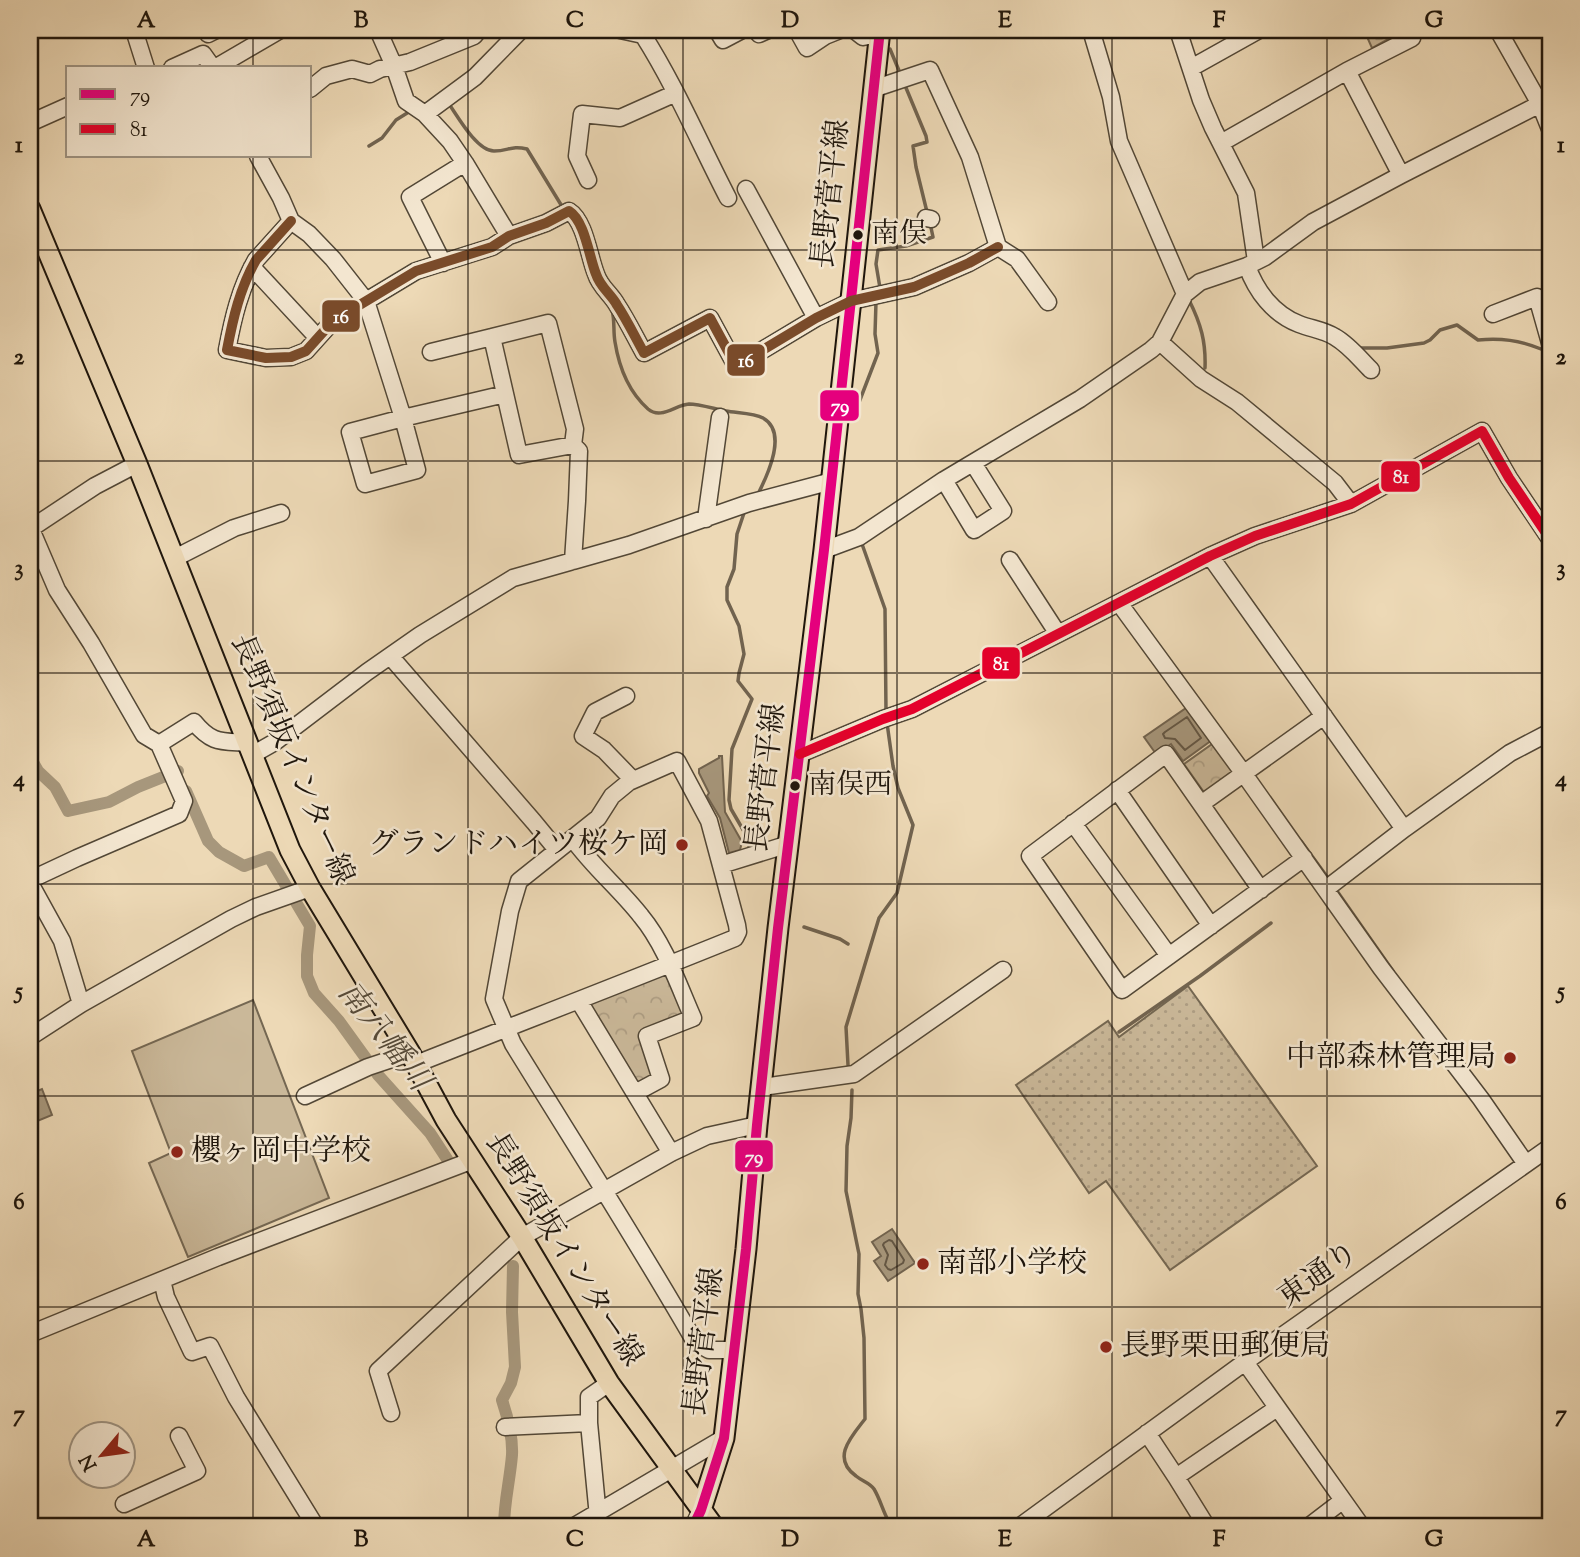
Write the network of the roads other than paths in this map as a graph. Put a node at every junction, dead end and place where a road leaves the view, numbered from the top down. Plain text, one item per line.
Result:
1 (134, 30) edge
2 (280, 30) edge
3 (378, 30) edge
4 (479, 30) edge
5 (521, 30) edge
6 (620, 30) edge
7 (717, 30) edge
8 (742, 30) edge
9 (756, 30) edge
10 (768, 30) edge
11 (797, 30) edge
12 (840, 30) edge
13 (854, 30) edge
14 (1091, 30) edge
15 (1178, 30) edge
16 (1259, 30) edge
17 (1498, 30) edge
18 (644, 32) edge
19 (880, 32) edge
20 (1412, 38) dead end
21 (145, 66) edge
22 (176, 66) edge
23 (212, 66) edge
24 (217, 66) edge
25 (394, 66) junction
26 (1191, 68) junction
27 (1347, 71) junction
28 (312, 87) edge
29 (873, 89) junction
30 (676, 93) junction
31 (1545, 101) edge
32 (66, 107) edge
33 (425, 114) junction
34 (30, 123) edge
35 (1550, 129) edge
36 (1221, 143) junction
37 (259, 158) edge
38 (465, 163) junction
39 (1401, 175) junction
40 (588, 180) dead end
41 (746, 189) dead end
42 (728, 198) dead end
43 (30, 209) edge
44 (290, 221) junction
45 (509, 236) junction
46 (998, 247) junction
47 (443, 263) junction
48 (1252, 263) junction
49 (251, 267) junction
50 (1185, 294) junction
51 (366, 301) junction
52 (850, 301) junction
53 (1048, 302) dead end
54 (1493, 314) dead end
55 (816, 318) junction
56 (317, 337) junction
57 (492, 337) junction
58 (1160, 342) junction
59 (1550, 343) edge
60 (431, 352) dead end
61 (1371, 370) dead end
62 (505, 394) junction
63 (720, 417) dead end
64 (403, 418) junction
65 (573, 445) junction
66 (973, 463) junction
67 (136, 464) junction
68 (944, 480) junction
69 (832, 481) junction
70 (1351, 504) junction
71 (281, 513) dead end
72 (706, 519) junction
73 (30, 528) edge
74 (1550, 539) edge
75 (824, 550) junction
76 (1210, 556) junction
77 (175, 558) junction
78 (1010, 560) dead end
79 (573, 561) junction
80 (1119, 603) junction
81 (1058, 634) junction
82 (391, 657) junction
83 (626, 696) dead end
84 (1324, 716) junction
85 (1550, 732) edge
86 (159, 744) junction
87 (250, 749) junction
88 (800, 754) junction
89 (1244, 774) junction
90 (633, 780) junction
91 (1117, 790) junction
92 (1201, 804) junction
93 (1073, 823) junction
94 (1404, 829) junction
95 (573, 839) junction
96 (789, 844) junction
97 (557, 850) junction
98 (1304, 859) junction
99 (721, 865) junction
100 (30, 881) edge
101 (1326, 889) junction
102 (1261, 890) junction
103 (297, 893) junction
104 (1211, 926) junction
105 (1169, 956) junction
106 (669, 965) junction
107 (1003, 970) dead end
108 (579, 1001) junction
109 (81, 1004) junction
110 (506, 1028) junction
111 (30, 1037) edge
112 (413, 1059) junction
113 (762, 1087) junction
114 (635, 1093) junction
115 (305, 1096) dead end
116 (757, 1125) junction
117 (1550, 1147) edge
118 (671, 1153) junction
119 (473, 1160) junction
120 (1526, 1164) junction
121 (603, 1191) junction
122 (522, 1237) junction
123 (162, 1280) junction
124 (30, 1334) edge
125 (734, 1350) junction
126 (1245, 1362) junction
127 (609, 1383) junction
128 (1277, 1408) junction
129 (391, 1413) dead end
130 (589, 1423) junction
131 (509, 1427) dead end
132 (1147, 1433) junction
133 (179, 1436) dead end
134 (724, 1438) junction
135 (671, 1469) junction
136 (1176, 1477) junction
137 (1342, 1501) junction
138 (124, 1504) dead end
139 (697, 1518) edge
140 (599, 1520) edge
141 (316, 1527) edge
142 (573, 1527) edge
143 (714, 1527) edge
144 (1019, 1527) edge
145 (1207, 1527) edge
146 (1308, 1527) edge
147 (1362, 1527) edge

1 - 21 street
2 - 24 street
3 - 25 street
4 - 25 street
5 - 33 street
6 - 18 street
7 - 8 street
9 - 10 street
11 - 12 street
13 - 19 street
14 - 50 street
15 - 26 street
16 - 26 street
17 - 31 street
18 - 30 street
19 - 29 main road, 長野菅平線
20 - 27 street
22 - 23 street
25 - 28 street
25 - 33 street
26 - 36 street
27 - 36 street
27 - 39 street
29 - 46 street
29 - 52 main road, 長野菅平線
30 - 40 street
30 - 42 street
31 - 35 street
31 - 39 street
32 - 34 street
33 - 38 street
36 - 48 street
37 - 44 street
38 - 45 street
38 - 47 street
39 - 48 street
41 - 55 street
43 - 67 main road, 長野須坂インター線
44 - 49 street
44 - 51 street
45 - 47 street
45 - 55 street
46 - 52 street
46 - 53 street
47 - 51 street
48 - 50 street
48 - 61 street
49 - 56 street
49 - 56 street
50 - 58 street
51 - 56 street
51 - 64 street
52 - 55 street
52 - 69 main road, 長野菅平線
54 - 59 street
57 - 60 street
57 - 62 street
57 - 65 street
58 - 66 street
58 - 70 street
62 - 64 street
62 - 65 street
63 - 72 street
64 - 64 street
65 - 79 street
66 - 68 street
66 - 68 street
67 - 73 street
67 - 77 main road, 長野須坂インター線
68 - 75 street
69 - 72 street
69 - 75 main road, 長野菅平線
70 - 74 street
70 - 76 street
71 - 77 street
72 - 79 street
73 - 86 street
75 - 88 main road, 長野菅平線
76 - 80 street
76 - 84 street
77 - 87 main road, 長野須坂インター線
78 - 81 street
79 - 82 street
80 - 81 street
80 - 89 street
81 - 88 street
82 - 87 street
82 - 97 street
83 - 90 street
84 - 89 street
84 - 94 street
85 - 94 street
86 - 87 street
86 - 100 street
87 - 103 main road, 長野須坂インター線
88 - 96 main road, 長野菅平線
89 - 92 street
89 - 98 street
90 - 95 street
90 - 99 street
91 - 92 street
91 - 93 street
91 - 104 street
92 - 102 street
93 - 105 street
93 - 105 street
94 - 101 street
95 - 97 street
95 - 106 street
96 - 99 street
96 - 113 main road, 長野菅平線
97 - 110 street
98 - 101 street
98 - 102 street
99 - 106 street
100 - 109 street
101 - 120 street
102 - 104 street
103 - 109 street
103 - 112 main road, 長野須坂インター線
104 - 105 street
106 - 108 street
106 - 114 street
107 - 113 street
108 - 110 street
108 - 114 street
109 - 111 street
110 - 112 street
110 - 121 street
112 - 115 street
112 - 119 main road, 長野須坂インター線
113 - 116 main road, 長野菅平線
114 - 118 street
116 - 118 street
116 - 125 main road, 長野菅平線
117 - 120 street, 東通り
118 - 121 street
119 - 122 main road, 長野須坂インター線
119 - 123 street
120 - 126 street, 東通り
121 - 122 street
121 - 125 street
122 - 127 main road, 長野須坂インター線
122 - 129 street
123 - 124 street
123 - 141 street
125 - 134 main road, 長野菅平線
126 - 128 street
126 - 132 street, 東通り
127 - 130 street
127 - 135 main road, 長野須坂インター線
128 - 136 street
128 - 137 street
130 - 131 street
130 - 140 street
132 - 136 street
132 - 144 street, 東通り
133 - 138 street
134 - 135 street
134 - 139 main road, 長野菅平線
135 - 139 main road, 長野須坂インター線
135 - 140 street
136 - 145 street
137 - 146 street
137 - 147 street
139 - 143 main road
140 - 142 street

